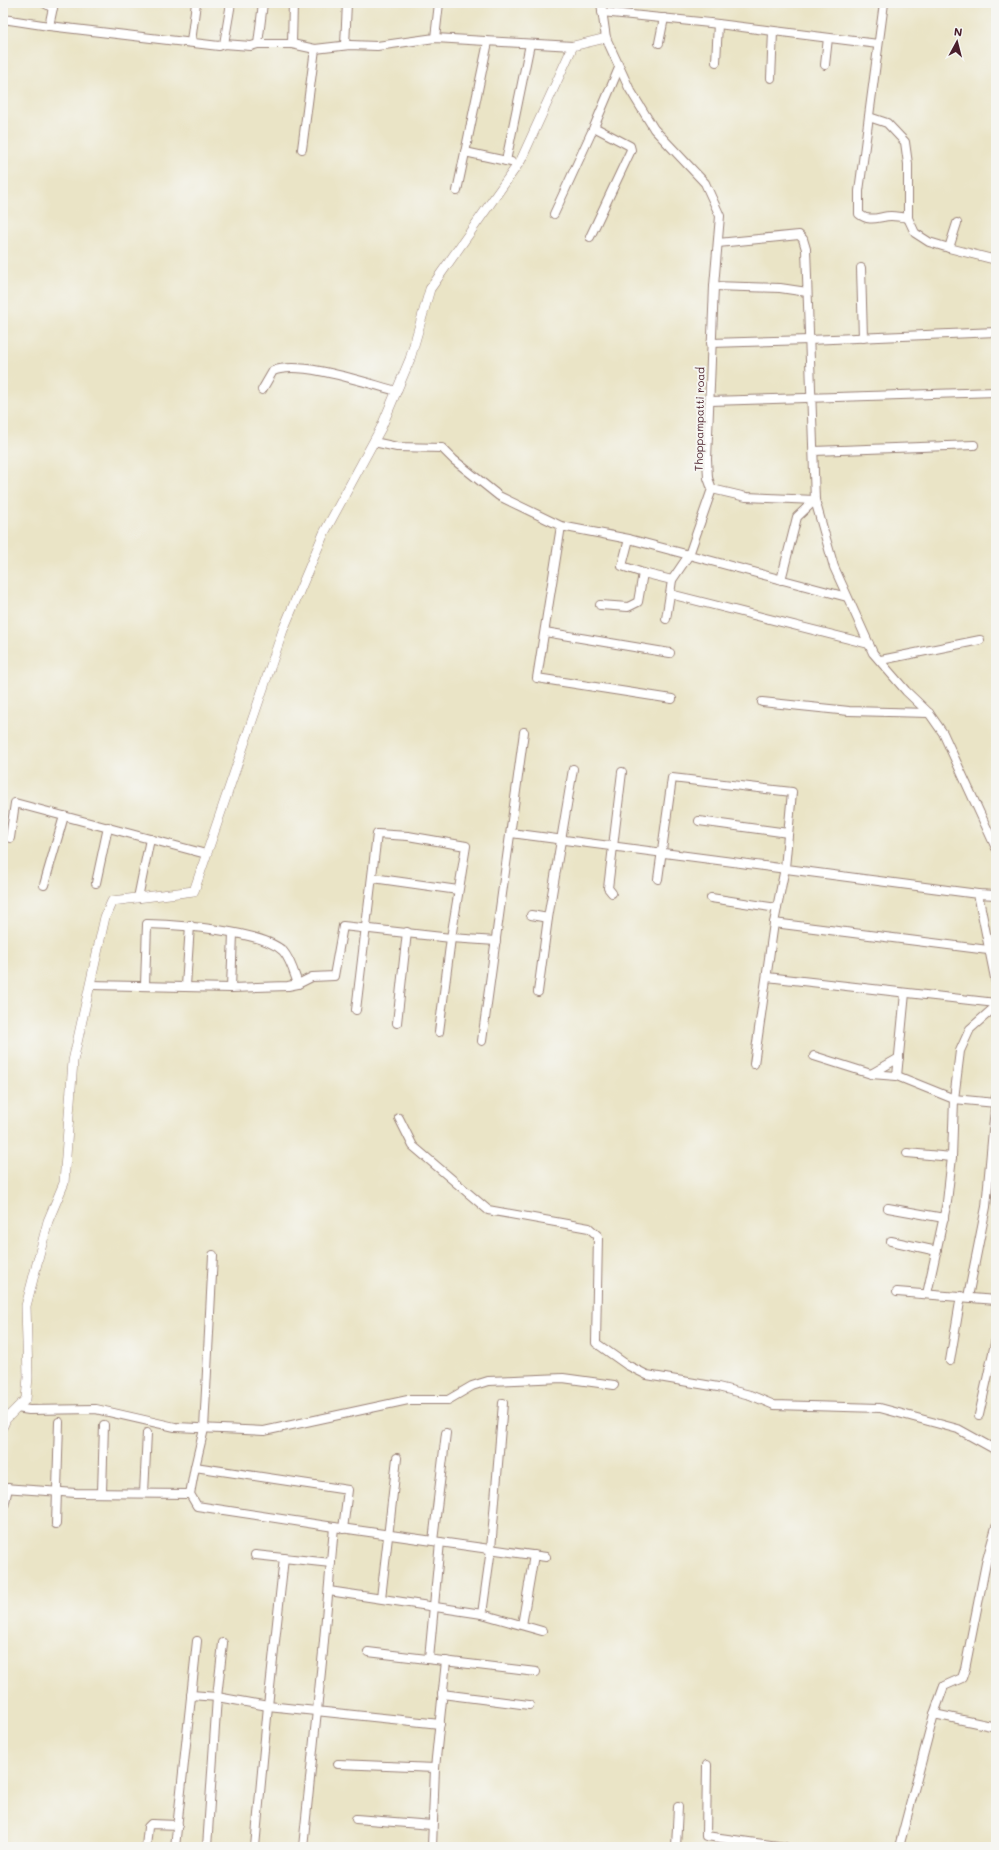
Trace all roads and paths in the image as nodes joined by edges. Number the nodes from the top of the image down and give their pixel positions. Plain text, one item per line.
1 (44, 3) edge
2 (196, 3) edge
3 (231, 3) edge
4 (263, 3) edge
5 (293, 3) edge
6 (347, 3) edge
7 (439, 3) edge
8 (601, 3) edge
9 (884, 3) edge
10 (53, 5) edge
11 (602, 12) junction
12 (664, 18) junction
13 (3, 19) edge
14 (718, 24) junction
15 (49, 26) junction
16 (773, 32) junction
17 (435, 38) junction
18 (606, 38) junction
19 (828, 38) junction
20 (191, 42) junction
21 (488, 42) junction
22 (224, 44) junction
23 (258, 44) junction
24 (292, 44) junction
25 (530, 44) junction
26 (659, 44) dead end
27 (878, 44) junction
28 (344, 46) junction
29 (574, 46) junction
30 (315, 49) junction
31 (716, 62) dead end
32 (825, 65) dead end
33 (619, 68) junction
34 (771, 78) dead end
35 (869, 117) junction
36 (594, 127) junction
37 (302, 149) dead end
38 (465, 152) junction
39 (506, 161) junction
40 (518, 164) junction
41 (457, 191) dead end
42 (554, 214) dead end
43 (908, 218) junction
44 (957, 223) dead end
45 (590, 236) dead end
46 (718, 243) junction
47 (949, 248) junction
48 (996, 260) edge
49 (861, 268) dead end
50 (714, 286) junction
51 (807, 292) junction
52 (996, 332) edge
53 (863, 338) junction
54 (809, 340) junction
55 (711, 343) junction
56 (262, 390) dead end
57 (397, 391) junction
58 (996, 392) edge
59 (812, 397) junction
60 (710, 401) junction
61 (374, 442) junction
62 (974, 445) dead end
63 (814, 451) junction
64 (712, 489) junction
65 (815, 500) junction
66 (561, 526) junction
67 (629, 539) junction
68 (689, 555) junction
69 (643, 573) junction
70 (672, 580) junction
71 (781, 580) junction
72 (670, 594) junction
73 (847, 597) junction
74 (600, 605) dead end
75 (666, 619) dead end
76 (545, 632) junction
77 (980, 640) dead end
78 (869, 644) junction
79 (670, 653) dead end
80 (881, 660) junction
81 (672, 699) dead end
82 (762, 702) dead end
83 (929, 713) junction
84 (524, 732) dead end
85 (573, 769) dead end
86 (622, 772) dead end
87 (64, 816) junction
88 (699, 822) dead end
89 (108, 827) junction
90 (512, 833) junction
91 (788, 833) junction
92 (10, 838) dead end
93 (150, 839) junction
94 (561, 840) junction
95 (613, 847) junction
96 (996, 848) edge
97 (662, 852) junction
98 (206, 854) junction
99 (785, 868) junction
100 (373, 878) junction
101 (658, 879) dead end
102 (96, 883) dead end
103 (44, 885) dead end
104 (458, 890) junction
105 (612, 893) dead end
106 (978, 894) junction
107 (996, 895) edge
108 (138, 898) junction
109 (711, 898) dead end
110 (777, 908) junction
111 (530, 916) dead end
112 (548, 918) junction
113 (774, 923) junction
114 (190, 925) junction
115 (367, 928) junction
116 (407, 932) junction
117 (233, 933) junction
118 (451, 938) junction
119 (496, 941) junction
120 (993, 951) edge
121 (767, 977) junction
122 (996, 983) edge
123 (298, 984) junction
124 (91, 985) junction
125 (145, 985) junction
126 (186, 986) junction
127 (231, 988) junction
128 (538, 992) dead end
129 (905, 993) junction
130 (996, 1005) edge
131 (356, 1010) dead end
132 (397, 1023) dead end
133 (439, 1032) dead end
134 (482, 1041) dead end
135 (814, 1056) dead end
136 (899, 1058) junction
137 (754, 1064) dead end
138 (871, 1074) junction
139 (897, 1076) junction
140 (954, 1099) junction
141 (996, 1101) edge
142 (399, 1118) dead end
143 (907, 1152) dead end
144 (952, 1157) junction
145 (888, 1208) dead end
146 (944, 1218) junction
147 (891, 1241) dead end
148 (937, 1251) junction
149 (213, 1255) dead end
150 (897, 1292) dead end
151 (927, 1294) junction
152 (964, 1296) junction
153 (996, 1300) edge
154 (996, 1339) edge
155 (950, 1361) dead end
156 (614, 1385) dead end
157 (503, 1403) dead end
158 (17, 1408) junction
159 (979, 1415) dead end
160 (59, 1422) dead end
161 (104, 1425) dead end
162 (3, 1426) edge
163 (204, 1429) junction
164 (446, 1432) dead end
165 (147, 1433) dead end
166 (996, 1450) edge
167 (397, 1458) dead end
168 (195, 1467) junction
169 (6, 1488) edge
170 (57, 1491) junction
171 (102, 1492) junction
172 (144, 1493) junction
173 (190, 1494) junction
174 (3, 1511) edge
175 (56, 1524) dead end
176 (334, 1527) junction
177 (996, 1527) edge
178 (343, 1529) junction
179 (388, 1535) junction
180 (436, 1542) junction
181 (491, 1549) junction
182 (255, 1555) dead end
183 (534, 1555) junction
184 (546, 1557) dead end
185 (284, 1558) junction
186 (331, 1563) junction
187 (328, 1591) junction
188 (381, 1598) junction
189 (434, 1606) junction
190 (482, 1614) junction
191 (522, 1625) junction
192 (542, 1631) dead end
193 (197, 1641) dead end
194 (223, 1643) dead end
195 (368, 1652) dead end
196 (429, 1659) junction
197 (446, 1661) junction
198 (536, 1672) dead end
199 (442, 1694) junction
200 (191, 1695) junction
201 (217, 1697) junction
202 (530, 1705) dead end
203 (268, 1706) junction
204 (317, 1712) junction
205 (934, 1714) junction
206 (440, 1724) junction
207 (996, 1727) edge
208 (338, 1764) dead end
209 (707, 1765) dead end
210 (434, 1768) junction
211 (678, 1807) dead end
212 (356, 1819) dead end
213 (178, 1825) junction
214 (432, 1825) junction
215 (146, 1847) edge
216 (175, 1847) edge
217 (207, 1847) edge
218 (255, 1847) edge
219 (303, 1847) edge
220 (432, 1847) edge
221 (676, 1847) edge
222 (785, 1847) edge
223 (899, 1847) edge

1 - 10 street
2 - 20 street
3 - 22 street
4 - 23 street
5 - 24 street
6 - 28 street
7 - 17 street
8 - 11 street, Thoppampatti road
9 - 27 street
10 - 15 street
11 - 12 street
11 - 18 street, Thoppampatti road
12 - 14 street
12 - 26 street
13 - 15 street
14 - 16 street
14 - 31 street
15 - 20 street
16 - 19 street
16 - 34 street
17 - 21 street
17 - 28 street
18 - 29 street
18 - 33 street, Thoppampatti road
19 - 27 street
19 - 32 street
20 - 22 street
21 - 25 street
21 - 38 street
22 - 23 street
23 - 24 street
24 - 30 street
25 - 29 street
25 - 39 street
27 - 35 street
28 - 30 street
29 - 40 street
30 - 37 street
33 - 36 street
33 - 46 street, Thoppampatti road
35 - 43 street
35 - 43 street
36 - 42 street
36 - 45 street
38 - 39 street
38 - 41 street
39 - 40 street
40 - 57 street
43 - 47 street
44 - 47 street
46 - 50 street, Thoppampatti road
46 - 51 street
47 - 48 street
49 - 53 street
50 - 51 street
50 - 55 street, Thoppampatti road
51 - 54 street
52 - 53 street
53 - 54 street
54 - 55 street
54 - 59 street
55 - 60 street, Thoppampatti road
56 - 57 street
57 - 61 street
58 - 59 street
59 - 60 street
59 - 63 street
60 - 64 street, Thoppampatti road
61 - 66 street
61 - 98 street
62 - 63 street
63 - 65 street
64 - 65 street
64 - 68 street
65 - 71 street
65 - 73 street
66 - 67 street
66 - 76 street
67 - 68 street
67 - 69 street
68 - 70 street
68 - 71 street
69 - 70 street
69 - 74 street
70 - 72 street
71 - 73 street
72 - 75 street
72 - 78 street
73 - 78 street
76 - 79 street
76 - 81 street
77 - 80 street
78 - 80 street
80 - 83 street
82 - 83 street
83 - 96 street
84 - 90 street
85 - 94 street
86 - 95 street
87 - 89 street
87 - 92 street
87 - 103 street
88 - 91 street
89 - 93 street
89 - 102 street
90 - 94 street
90 - 119 street
91 - 97 street
91 - 99 street
93 - 98 street
93 - 108 street
94 - 95 street
94 - 112 street
95 - 97 street
95 - 105 street
97 - 99 street
97 - 101 street
98 - 108 street
99 - 106 street
99 - 110 street
100 - 104 street
100 - 104 street
100 - 115 street
104 - 118 street
106 - 107 street
106 - 120 street
108 - 124 street
109 - 110 street
110 - 113 street
111 - 112 street
112 - 128 street
113 - 120 street
113 - 121 street
114 - 117 street
114 - 125 street
114 - 126 street
115 - 116 street
115 - 123 street
115 - 131 street
116 - 118 street
116 - 132 street
117 - 123 street
117 - 127 street
118 - 119 street
118 - 133 street
119 - 134 street
120 - 122 street
121 - 129 street
121 - 137 street
123 - 127 street
124 - 125 street
124 - 158 street
125 - 126 street
126 - 127 street
129 - 130 street
129 - 136 street
130 - 140 street
135 - 138 street
136 - 138 street
136 - 139 street
138 - 139 street
139 - 140 street
140 - 141 street
140 - 144 street
141 - 152 street
142 - 166 street
143 - 144 street
144 - 146 street
145 - 146 street
146 - 148 street
147 - 148 street
148 - 151 street
149 - 163 street
150 - 151 street
151 - 152 street
152 - 153 street
152 - 155 street
154 - 159 street
156 - 163 street
157 - 181 street
158 - 162 street
158 - 163 street
160 - 170 street
161 - 171 street
163 - 168 street
164 - 180 street
165 - 172 street
167 - 179 street
168 - 173 street
168 - 178 street
169 - 170 street
169 - 174 street
170 - 171 street
170 - 175 street
171 - 172 street
172 - 173 street
173 - 176 street
176 - 178 street
176 - 186 street
177 - 205 street
178 - 179 street
179 - 180 street
179 - 188 street
180 - 181 street
180 - 189 street
181 - 183 street
181 - 190 street
182 - 185 street
183 - 184 street
183 - 191 street
185 - 186 street
185 - 203 street
186 - 187 street
187 - 188 street
187 - 204 street
188 - 189 street
189 - 190 street
189 - 196 street
190 - 191 street
191 - 192 street
193 - 200 street
194 - 201 street
195 - 196 street
196 - 197 street
197 - 198 street
197 - 199 street
199 - 202 street
199 - 206 street
200 - 201 street
200 - 213 street
201 - 203 street
201 - 217 street
203 - 204 street
203 - 218 street
204 - 206 street
204 - 219 street
205 - 207 street
205 - 223 street
206 - 210 street
208 - 210 street
209 - 222 street
210 - 214 street
211 - 221 street
212 - 214 street
213 - 215 street
213 - 216 street
214 - 220 street

